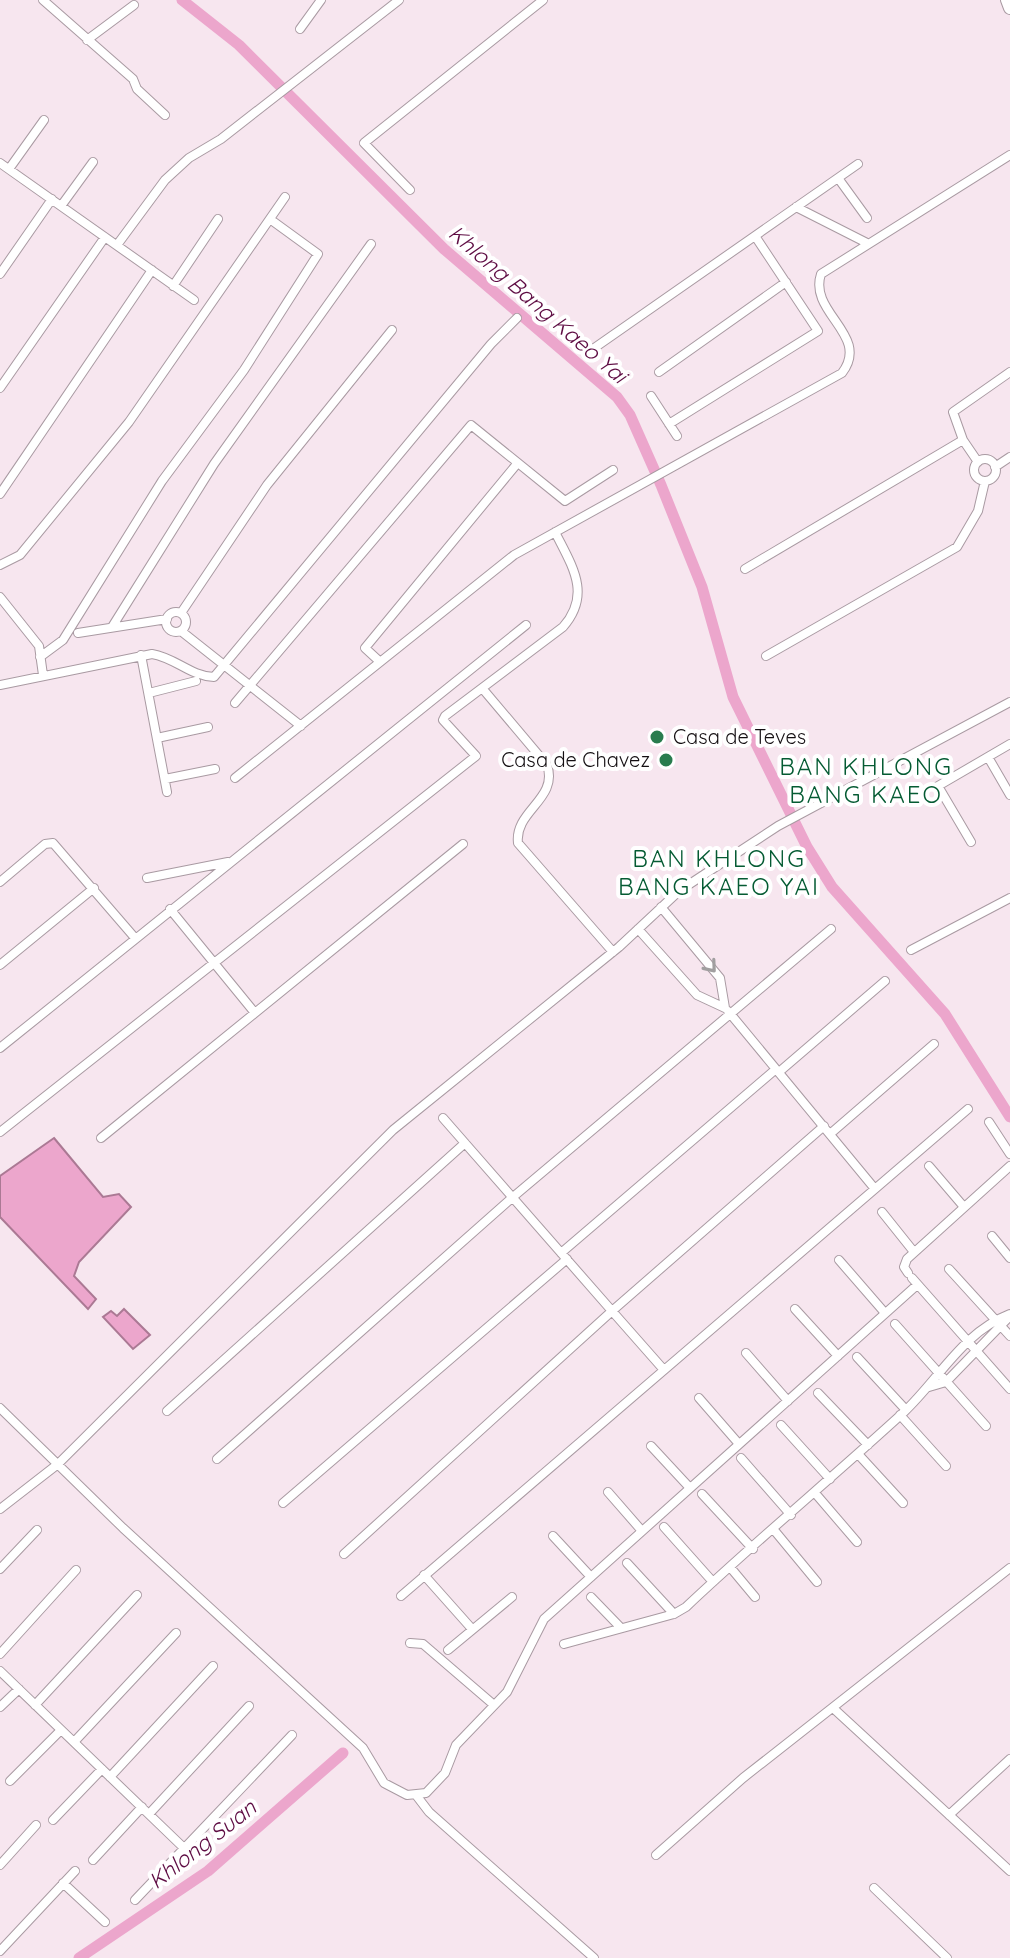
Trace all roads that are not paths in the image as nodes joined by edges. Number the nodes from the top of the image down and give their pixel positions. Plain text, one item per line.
1 (43, 0) edge
2 (321, 0) edge
3 (399, 0) edge
4 (543, 0) edge
5 (1007, 0) edge
6 (134, 5) dead end
7 (1010, 8) edge
8 (300, 29) dead end
9 (87, 40) junction
10 (165, 115) dead end
11 (44, 120) dead end
12 (1010, 155) edge
13 (93, 162) dead end
14 (0, 163) edge
15 (858, 164) dead end
16 (9, 169) junction
17 (838, 178) junction
18 (410, 190) dead end
19 (285, 197) dead end
20 (52, 199) junction
21 (61, 206) junction
22 (796, 207) junction
23 (867, 218) dead end
24 (218, 219) dead end
25 (274, 222) dead end
26 (755, 236) junction
27 (105, 237) junction
28 (867, 243) junction
29 (371, 244) dead end
30 (117, 245) junction
31 (152, 270) junction
32 (0, 274) edge
33 (786, 282) junction
34 (173, 286) junction
35 (194, 300) dead end
36 (517, 318) dead end
37 (392, 330) dead end
38 (590, 351) dead end
39 (659, 372) dead end
40 (1010, 372) edge
41 (0, 388) edge
42 (651, 396) dead end
43 (669, 424) junction
44 (677, 436) dead end
45 (963, 440) junction
46 (1010, 457) edge
47 (978, 462) junction
48 (516, 465) junction
49 (995, 467) junction
50 (613, 470) dead end
51 (985, 481) junction
52 (0, 494) edge
53 (555, 532) junction
54 (0, 565) edge
55 (745, 569) dead end
56 (0, 597) edge
57 (181, 613) junction
58 (167, 619) junction
59 (526, 625) dead end
60 (112, 627) junction
61 (181, 631) junction
62 (78, 633) dead end
63 (141, 655) junction
64 (766, 656) dead end
65 (40, 657) junction
66 (378, 660) junction
67 (225, 665) junction
68 (43, 675) junction
69 (196, 681) dead end
70 (0, 685) edge
71 (248, 687) junction
72 (482, 688) junction
73 (149, 693) junction
74 (1010, 702) edge
75 (235, 703) dead end
76 (301, 726) junction
77 (208, 727) dead end
78 (157, 738) junction
79 (1010, 744) edge
80 (988, 757) junction
81 (215, 769) dead end
82 (235, 778) dead end
83 (165, 779) junction
84 (167, 792) dead end
85 (1010, 795) edge
86 (971, 842) dead end
87 (463, 844) dead end
88 (228, 862) junction
89 (147, 878) dead end
90 (0, 882) edge
91 (94, 888) junction
92 (1010, 898) edge
93 (661, 907) junction
94 (170, 909) junction
95 (638, 929) junction
96 (831, 929) dead end
97 (135, 938) junction
98 (911, 950) dead end
99 (613, 952) junction
100 (213, 961) junction
101 (0, 965) edge
102 (885, 981) dead end
103 (728, 1011) junction
104 (255, 1013) junction
105 (934, 1044) dead end
106 (0, 1048) edge
107 (777, 1070) junction
108 (968, 1109) dead end
109 (443, 1118) dead end
110 (989, 1122) dead end
111 (827, 1130) junction
112 (0, 1132) edge
113 (101, 1138) dead end
114 (465, 1143) junction
115 (1010, 1154) edge
116 (929, 1166) dead end
117 (1010, 1166) edge
118 (875, 1189) junction
119 (513, 1197) junction
120 (964, 1207) junction
121 (882, 1212) dead end
122 (992, 1236) dead end
123 (914, 1252) junction
124 (564, 1256) junction
125 (1010, 1258) edge
126 (839, 1260) dead end
127 (949, 1269) dead end
128 (912, 1278) junction
129 (795, 1309) dead end
130 (612, 1311) junction
131 (885, 1313) junction
132 (1010, 1315) edge
133 (995, 1320) junction
134 (895, 1324) dead end
135 (1002, 1327) junction
136 (1010, 1336) edge
137 (968, 1342) junction
138 (978, 1352) junction
139 (746, 1353) dead end
140 (838, 1356) junction
141 (857, 1357) dead end
142 (664, 1370) junction
143 (938, 1372) junction
144 (946, 1382) junction
145 (1008, 1386) edge
146 (928, 1387) junction
147 (818, 1393) dead end
148 (699, 1398) dead end
149 (788, 1401) junction
150 (0, 1408) edge
151 (167, 1411) dead end
152 (903, 1412) junction
153 (781, 1425) dead end
154 (986, 1426) dead end
155 (739, 1444) junction
156 (868, 1445) junction
157 (651, 1446) dead end
158 (858, 1454) junction
159 (741, 1458) dead end
160 (217, 1459) dead end
161 (58, 1464) junction
162 (946, 1466) dead end
163 (830, 1479) junction
164 (690, 1488) junction
165 (608, 1492) dead end
166 (815, 1493) junction
167 (702, 1494) dead end
168 (283, 1503) dead end
169 (903, 1503) dead end
170 (0, 1509) edge
171 (791, 1515) junction
172 (664, 1527) dead end
173 (37, 1530) dead end
174 (774, 1530) junction
175 (642, 1531) junction
176 (553, 1536) dead end
177 (857, 1542) dead end
178 (753, 1549) junction
179 (344, 1554) dead end
180 (627, 1563) dead end
181 (730, 1567) junction
182 (1010, 1568) edge
183 (0, 1569) edge
184 (76, 1570) dead end
185 (424, 1575) junction
186 (591, 1577) junction
187 (713, 1582) junction
188 (817, 1582) dead end
189 (137, 1595) dead end
190 (401, 1596) dead end
191 (512, 1597) dead end
192 (591, 1597) dead end
193 (755, 1597) dead end
194 (674, 1614) junction
195 (621, 1628) junction
196 (472, 1629) junction
197 (176, 1633) dead end
198 (410, 1643) dead end
199 (564, 1644) dead end
200 (448, 1650) dead end
201 (0, 1654) edge
202 (213, 1666) dead end
203 (0, 1671) edge
204 (19, 1689) junction
205 (35, 1705) junction
206 (494, 1705) junction
207 (249, 1706) dead end
208 (0, 1707) edge
209 (833, 1708) junction
210 (61, 1730) junction
211 (292, 1735) dead end
212 (74, 1742) junction
213 (1010, 1759) edge
214 (102, 1769) junction
215 (110, 1777) junction
216 (10, 1781) dead end
217 (416, 1795) junction
218 (146, 1811) junction
219 (949, 1815) junction
220 (53, 1820) dead end
221 (36, 1825) dead end
222 (185, 1849) junction
223 (656, 1855) dead end
224 (93, 1860) dead end
225 (0, 1865) edge
226 (75, 1871) dead end
227 (1010, 1871) edge
228 (63, 1883) junction
229 (874, 1888) dead end
230 (135, 1900) dead end
231 (105, 1922) dead end
232 (0, 1951) edge
233 (594, 1958) edge
234 (947, 1958) edge

1 - 9 street
2 - 8 street
3 - 30 street
4 - 18 street
5 - 7 main road
6 - 9 street
9 - 10 street
11 - 16 street
12 - 28 street
13 - 21 street
14 - 16 street
15 - 17 street
16 - 20 street
17 - 22 street
17 - 23 street
19 - 54 street
20 - 21 street
20 - 32 street
21 - 27 street
22 - 26 street
22 - 28 street
24 - 34 street
25 - 65 street
26 - 33 street
26 - 38 street
27 - 30 street
27 - 41 street
28 - 53 street
29 - 60 street
30 - 31 street
31 - 34 street
31 - 52 street
33 - 39 street
33 - 43 street
34 - 35 street
36 - 67 street
37 - 57 street
40 - 45 street
42 - 43 street
43 - 44 street
45 - 47 street
45 - 55 street
46 - 49 street
47 - 49 street
47 - 51 street
48 - 50 street
48 - 66 street
48 - 71 street
49 - 51 street
51 - 64 street
53 - 66 street
53 - 72 street
56 - 65 street
57 - 58 street
57 - 61 street
58 - 60 street
58 - 61 street
59 - 88 street
60 - 62 street
61 - 67 street
63 - 67 street
63 - 68 street
63 - 73 street
65 - 68 street
66 - 76 street
67 - 71 street
68 - 70 street
69 - 73 street
71 - 75 street
71 - 76 street
72 - 99 street
72 - 100 street
73 - 78 street
74 - 93 street
76 - 82 street
77 - 78 street
78 - 83 street
79 - 80 street
80 - 85 street
80 - 86 street
81 - 83 street
83 - 84 street
87 - 104 street
88 - 89 street
88 - 94 street
90 - 91 street
91 - 97 street
91 - 101 street
92 - 98 street
93 - 95 street
93 -> 103 street
94 - 97 street
94 - 100 street
95 - 99 street
95 - 103 street
96 - 103 street
97 - 106 street
99 - 161 street
100 - 104 street
100 - 112 street
102 - 107 street
103 - 107 street
103 - 119 street
104 - 113 street
105 - 111 street
107 - 111 street
107 - 124 street
108 - 118 street
109 - 114 street
110 - 115 street
111 - 118 street
111 - 130 street
114 - 119 street
114 - 151 street
116 - 120 street
117 - 120 street
118 - 142 street
119 - 124 street
119 - 160 street
120 - 123 street
121 - 123 street
122 - 125 street
123 - 128 street
124 - 130 street
124 - 168 street
126 - 131 street
127 - 133 street
128 - 131 street
128 - 137 street
129 - 140 street
130 - 142 street
130 - 179 street
131 - 140 street
132 - 133 street
132 - 135 street
133 - 135 street
133 - 137 street
134 - 143 street
135 - 136 street
135 - 138 street
137 - 138 street
137 - 143 street
138 - 144 street
138 - 145 street
139 - 149 street
140 - 149 street
141 - 152 street
142 - 185 street
143 - 144 street
143 - 146 street
144 - 146 street
144 - 154 street
146 - 152 street
147 - 156 street
148 - 155 street
149 - 155 street
150 - 161 street
152 - 156 street
152 - 162 street
153 - 163 street
155 - 164 street
156 - 158 street
157 - 164 street
158 - 163 street
158 - 169 street
159 - 171 street
161 - 170 street
161 - 217 street
163 - 166 street
164 - 175 street
165 - 175 street
166 - 171 street
166 - 177 street
167 - 178 street
171 - 174 street
172 - 187 street
173 - 183 street
174 - 178 street
174 - 188 street
175 - 186 street
176 - 186 street
178 - 181 street
180 - 194 street
181 - 187 street
181 - 193 street
182 - 209 street
184 - 201 street
185 - 190 street
185 - 196 street
186 - 206 street
187 - 194 street
189 - 205 street
191 - 196 street
192 - 195 street
194 - 195 street
195 - 199 street
196 - 200 street
197 - 212 street
198 - 206 street
202 - 215 street
203 - 204 street
204 - 205 street
204 - 208 street
205 - 210 street
206 - 217 street
207 - 218 street
209 - 219 street
209 - 223 street
210 - 212 street
210 - 216 street
211 - 222 street
212 - 214 street
213 - 219 street
214 - 215 street
214 - 220 street
215 - 218 street
217 - 233 street
218 - 222 street
218 - 224 street
219 - 227 street
221 - 225 street
222 - 230 street
226 - 228 street
228 - 231 street
228 - 232 street
229 - 234 street

